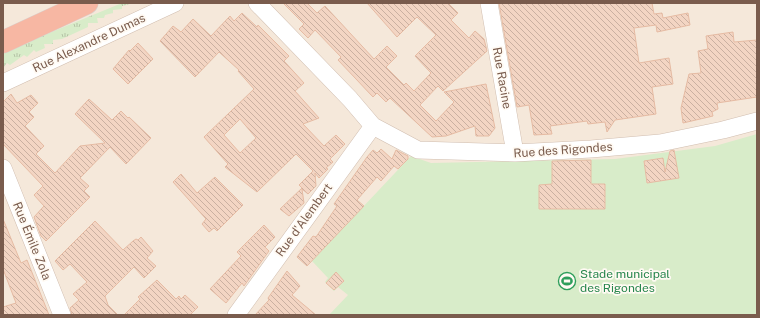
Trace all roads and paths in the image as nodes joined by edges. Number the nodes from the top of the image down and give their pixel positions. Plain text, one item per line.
1 (87, 3) edge
2 (175, 3) edge
3 (257, 3) edge
4 (489, 3) edge
5 (3, 42) edge
6 (3, 83) edge
7 (757, 121) edge
8 (373, 126) junction
9 (515, 153) junction
10 (3, 168) edge
11 (62, 315) edge
12 (236, 315) edge

1 - 5 highway
2 - 6 street, Rue Alexandre Dumas
3 - 8 street
4 - 9 street, Rue Racine
7 - 9 street, Rue des Rigondes
8 - 9 street, Rue des Rigondes
8 - 12 street, Rue d'Alembert
10 - 11 street, Rue Émile Zola

